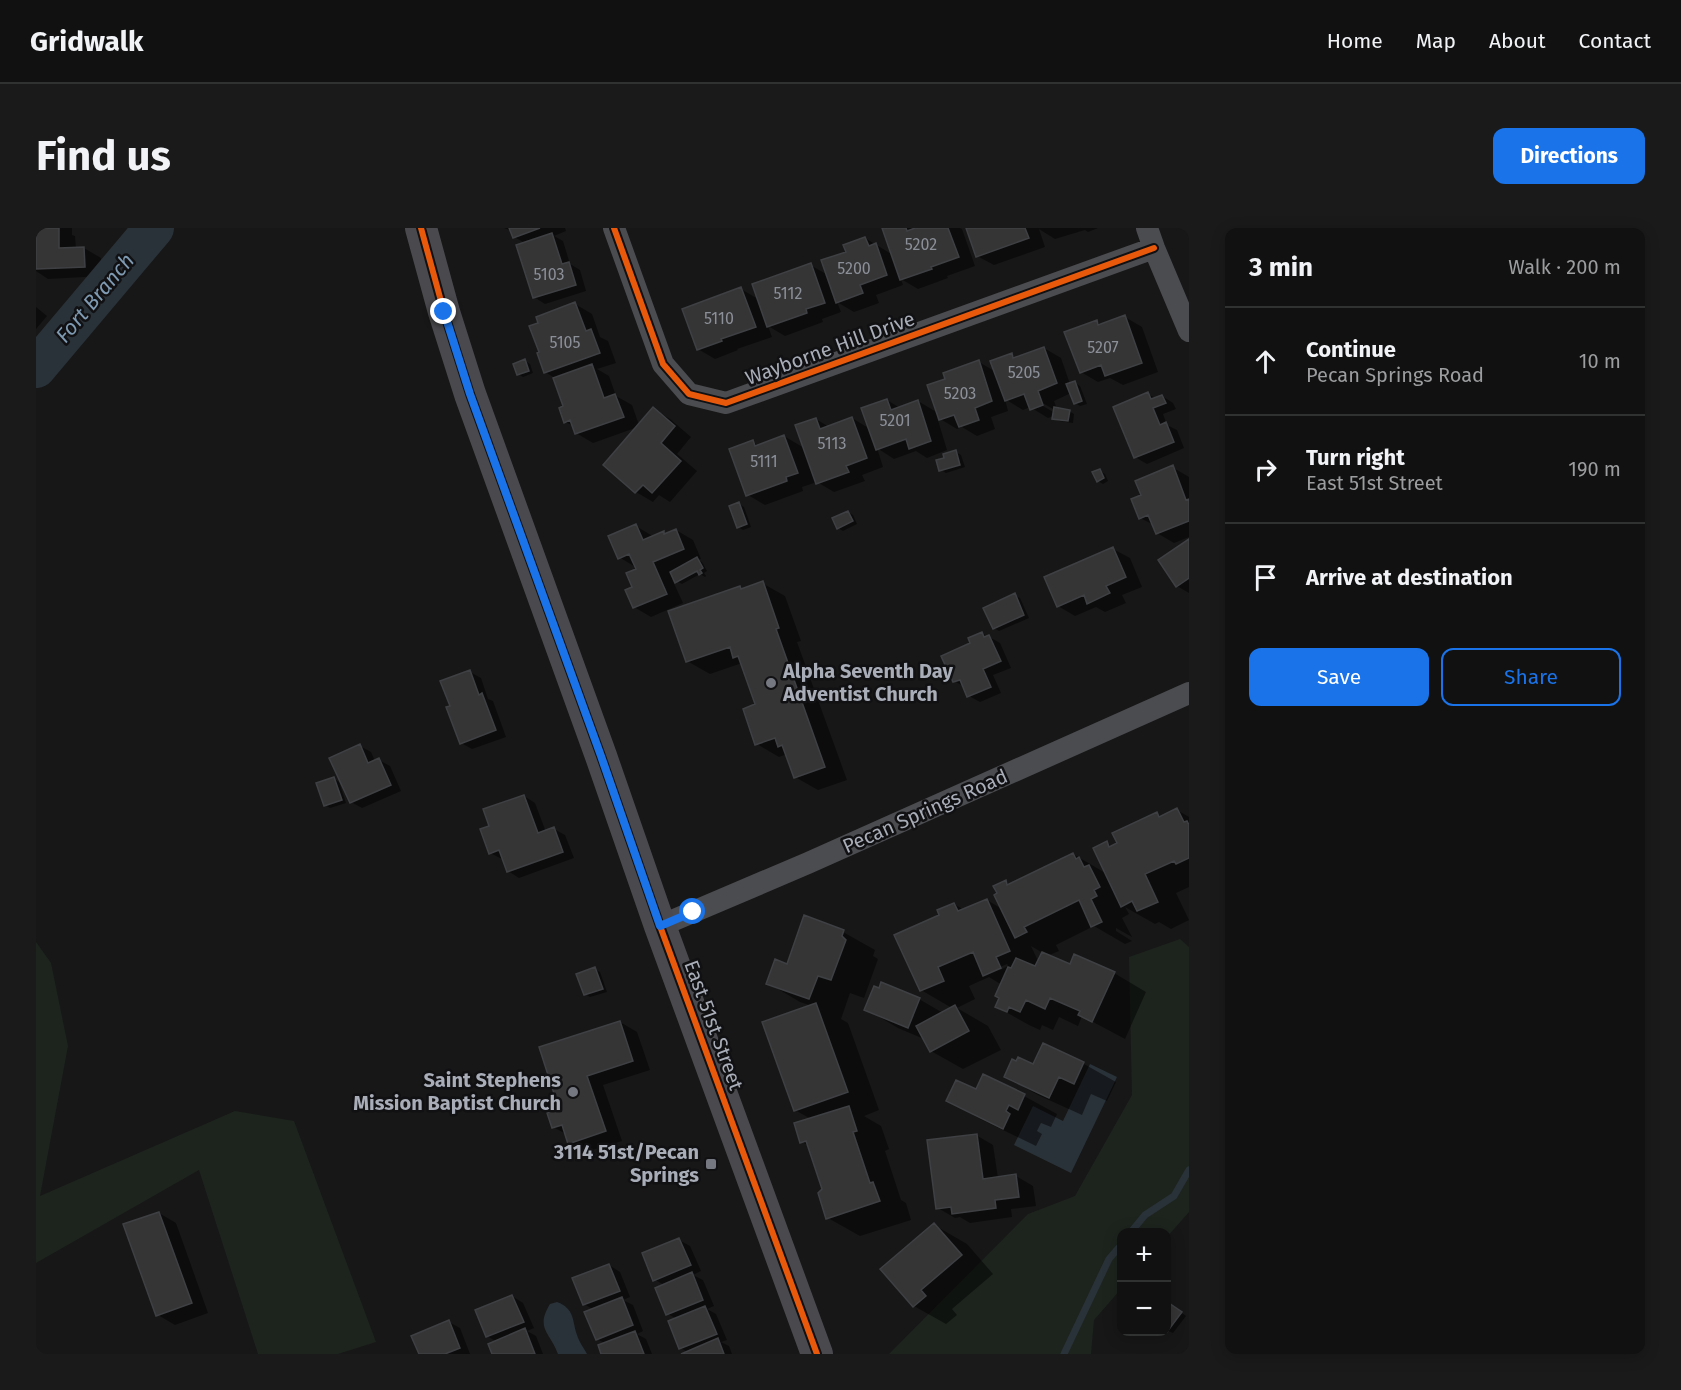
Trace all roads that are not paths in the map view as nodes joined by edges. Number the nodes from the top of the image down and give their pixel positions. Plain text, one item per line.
1 (421, 228) edge
2 (614, 228) edge
3 (1150, 238) edge
4 (1189, 331) edge
5 (1189, 693) edge
6 (660, 926) junction
7 (817, 1354) edge

1 - 6 main road, East 51st Street
2 - 3 street, Wayborne Hill Drive
3 - 4 street
5 - 6 street, Pecan Springs Road
6 - 7 main road, East 51st Street

